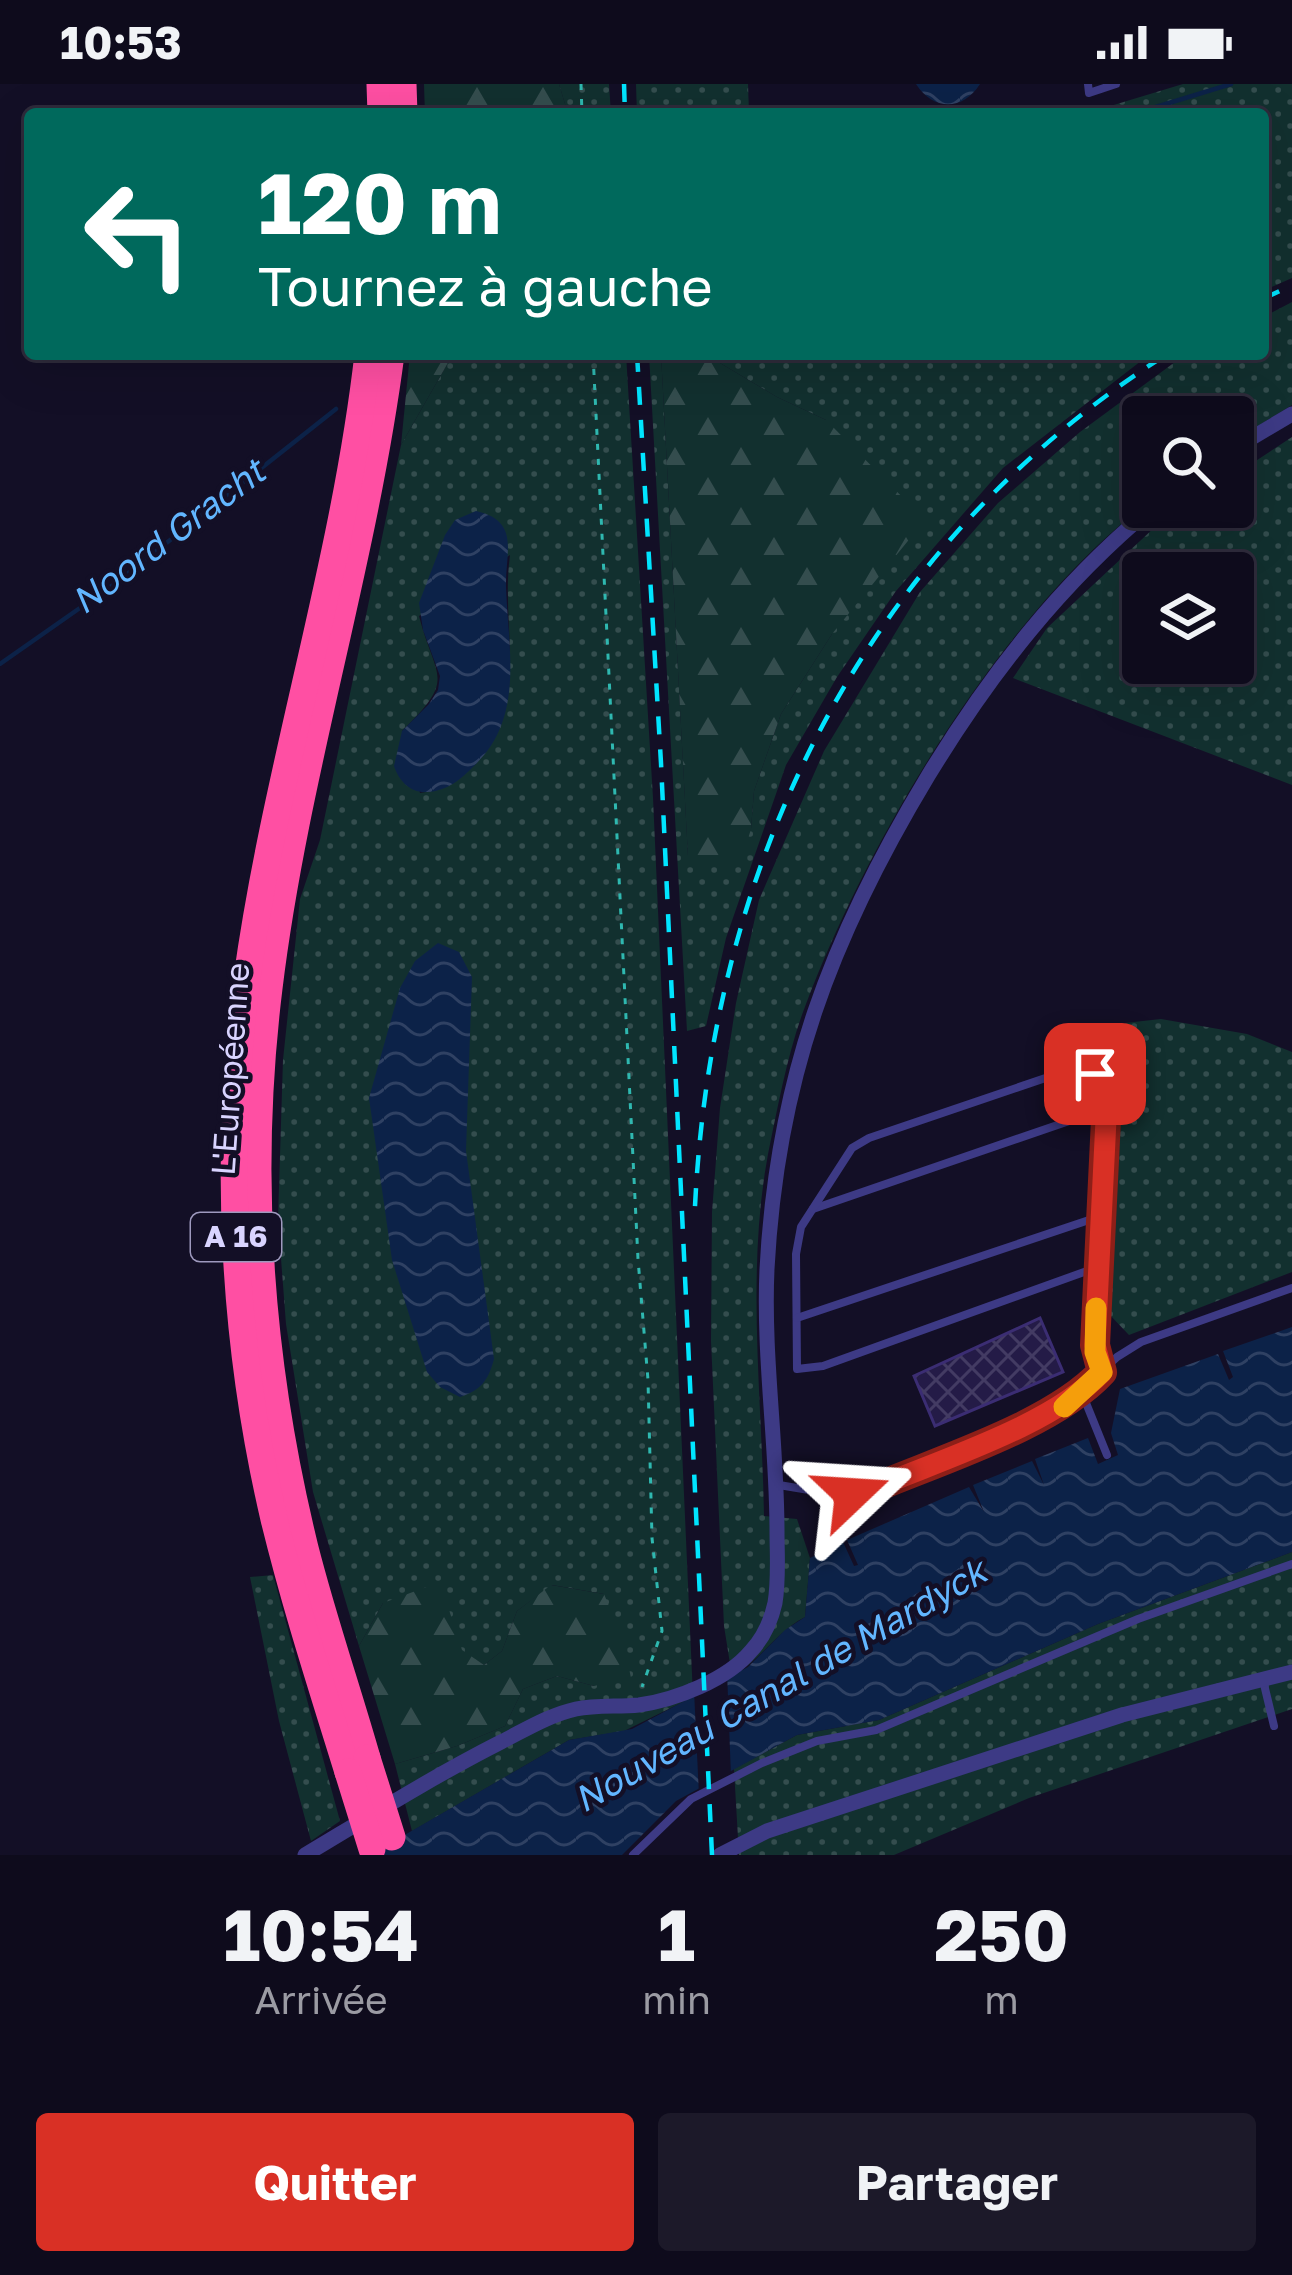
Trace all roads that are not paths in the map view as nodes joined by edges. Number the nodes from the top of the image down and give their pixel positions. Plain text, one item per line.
1 (1088, 84) edge
2 (1116, 84) edge
3 (367, 360) edge
4 (391, 360) edge
5 (1292, 414) edge
6 (1254, 437) edge
7 (1130, 528) edge
8 (1107, 1108) junction
9 (810, 1210) junction
10 (1101, 1216) junction
11 (1098, 1267) junction
12 (1292, 1288) edge
13 (797, 1318) junction
14 (1102, 1372) junction
15 (1082, 1393) junction
16 (1106, 1455) dead end
17 (777, 1485) junction
18 (1292, 1564) edge
19 (1292, 1672) edge
20 (1263, 1678) junction
21 (1274, 1726) dead end
22 (357, 1765) junction
23 (305, 1855) edge
24 (374, 1855) edge
25 (397, 1855) edge
26 (633, 1855) edge
27 (720, 1855) edge

1 - 2 lane
3 - 22 highway, L'Européenne / A 16
4 - 22 highway, L'Européenne / A 16
5 - 6 street
7 - 17 street
8 - 9 lane
8 - 9 lane
8 - 10 lane
9 - 13 lane
10 - 11 lane
10 - 13 lane
11 - 13 lane
11 - 14 lane
12 - 14 lane
14 - 15 lane
15 - 16 lane
15 - 17 lane
17 - 23 street
18 - 26 lane
19 - 20 street
20 - 21 lane
20 - 27 street
22 - 24 highway, L'Européenne / A 16, bridge
22 - 25 highway, L'Européenne / A 16, bridge

